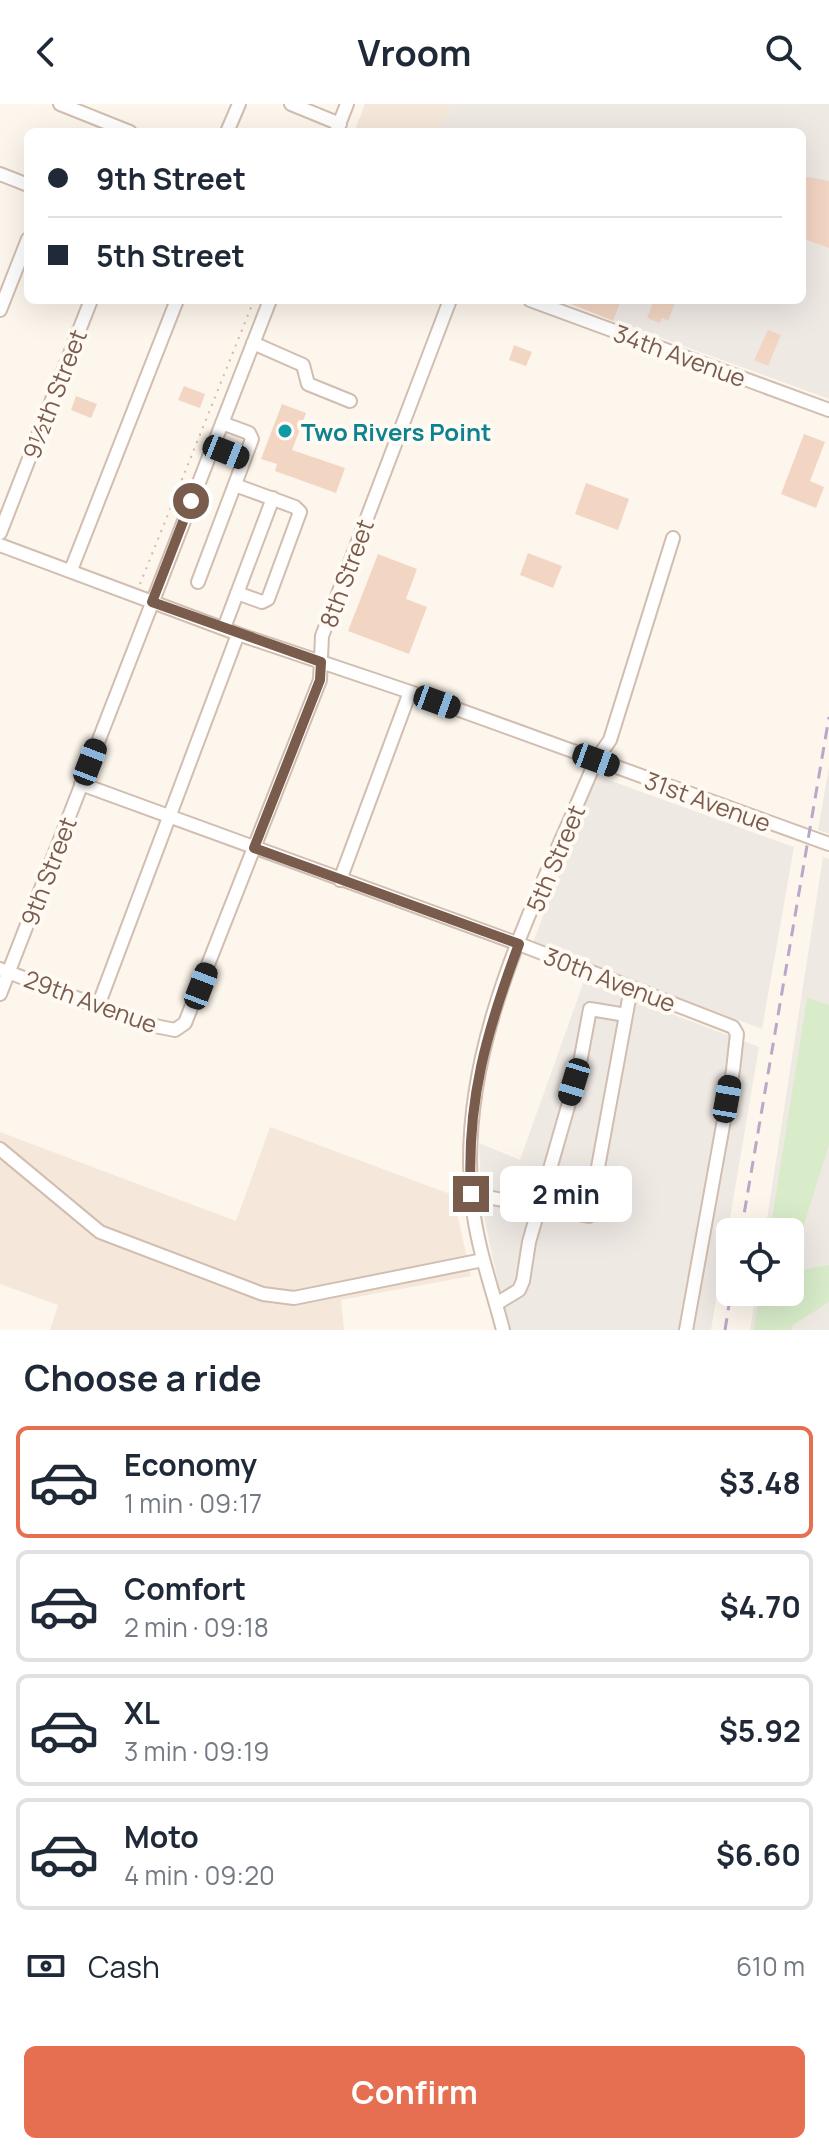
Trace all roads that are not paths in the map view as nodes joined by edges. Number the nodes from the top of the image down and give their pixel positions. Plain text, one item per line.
1 (60, 104) edge
2 (239, 104) edge
3 (291, 104) edge
4 (347, 104) edge
5 (120, 128) edge
6 (229, 128) edge
7 (338, 128) edge
8 (0, 174) edge
9 (24, 183) edge
10 (24, 249) edge
11 (89, 304) edge
12 (175, 304) edge
13 (268, 304) edge
14 (448, 304) edge
15 (541, 304) edge
16 (0, 310) edge
17 (253, 343) junction
18 (350, 401) dead end
19 (829, 410) edge
20 (222, 423) junction
21 (213, 447) junction
22 (244, 459) junction
23 (235, 485) junction
24 (273, 498) junction
25 (0, 533) edge
26 (673, 538) dead end
27 (0, 545) edge
28 (71, 570) junction
29 (198, 582) dead end
30 (237, 593) junction
31 (152, 602) junction
32 (224, 628) junction
33 (238, 634) junction
34 (321, 662) junction
35 (410, 692) junction
36 (596, 760) junction
37 (81, 784) junction
38 (168, 816) junction
39 (829, 844) edge
40 (254, 848) junction
41 (340, 880) junction
42 (519, 944) junction
43 (4, 970) edge
44 (631, 988) junction
45 (0, 994) edge
46 (98, 1006) junction
47 (626, 1015) junction
48 (182, 1026) joint
49 (0, 1149) edge
50 (471, 1194) junction
51 (542, 1207) junction
52 (483, 1260) junction
53 (496, 1304) junction
54 (503, 1330) edge
55 (686, 1330) edge

1 - 5 street
2 - 6 street
3 - 7 street
4 - 7 street
8 - 9 street
10 - 16 street
11 - 25 street, 9½th Street
12 - 28 street
13 - 17 street, 9th Street
14 - 34 street, 8th Street
15 - 19 street, 34th Avenue
17 - 18 street
17 - 20 street, 9th Street
20 - 21 street, 9th Street
20 - 22 street
21 - 22 street
21 - 31 street, 9th Street
22 - 23 street
23 - 24 street
23 - 29 street
24 - 30 street
24 - 30 street
26 - 36 street, 5th Street
27 - 28 street, 31st Avenue
28 - 31 street, 31st Avenue
30 - 32 street
31 - 32 street, 31st Avenue
31 - 37 street, 9th Street
32 - 33 street, 31st Avenue
33 - 34 street, 31st Avenue
33 - 38 street
34 - 35 street, 31st Avenue
34 - 40 street, 8th Street
35 - 36 street, 31st Avenue
35 - 41 street
36 - 39 street, 31st Avenue
36 - 42 street, 5th Street
37 - 38 street, 30th Avenue
37 - 43 street, 9th Street
38 - 40 street, 30th Avenue
38 - 46 street
40 - 41 street, 30th Avenue
40 - 48 street, 8th Street
41 - 42 street, 30th Avenue
42 - 44 street, 30th Avenue
42 - 50 street, 5th Street
43 - 45 street, 9th Street
43 - 46 street, 29th Avenue
44 - 47 street
44 - 55 street, 30th Avenue
46 - 48 street, 29th Avenue
47 - 51 street
47 - 51 street
49 - 52 street
50 - 51 street
50 - 52 street, 5th Street
51 - 53 street
52 - 53 street, 5th Street
53 - 54 street, 5th Street

